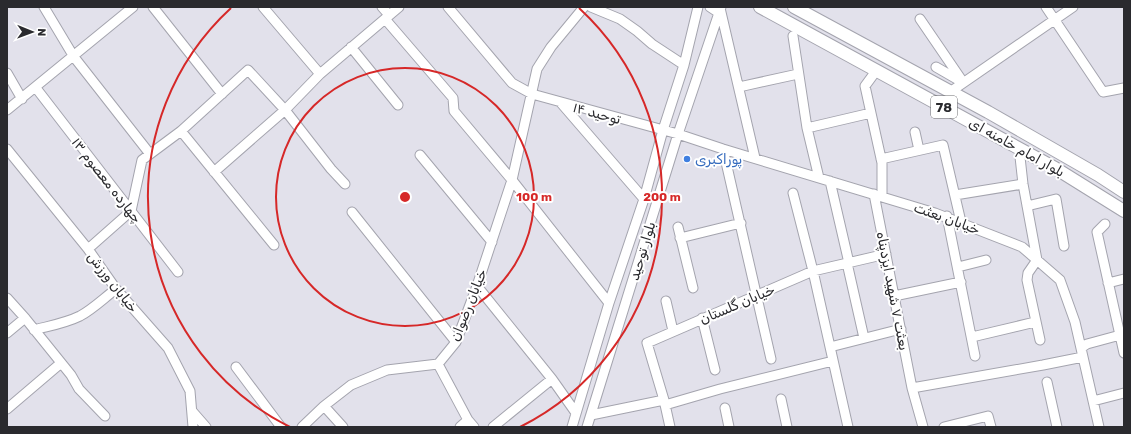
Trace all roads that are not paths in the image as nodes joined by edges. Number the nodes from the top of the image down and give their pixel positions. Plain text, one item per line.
1 (44, 7) edge
2 (153, 7) edge
3 (263, 7) edge
4 (382, 7) edge
5 (399, 7) edge
6 (448, 7) edge
7 (584, 7) edge
8 (591, 7) edge
9 (699, 7) edge
10 (710, 7) edge
11 (760, 7) edge
12 (794, 7) edge
13 (1046, 7) edge
14 (1073, 7) edge
15 (129, 8) edge
16 (720, 9) edge
17 (387, 17) junction
18 (920, 19) dead end
19 (1055, 20) junction
20 (793, 36) dead end
21 (352, 47) junction
22 (74, 57) junction
23 (684, 65) junction
24 (936, 67) dead end
25 (876, 71) junction
26 (7, 73) edge
27 (320, 74) junction
28 (798, 74) junction
29 (963, 82) junction
30 (739, 87) junction
31 (36, 88) junction
32 (1124, 88) edge
33 (950, 92) junction
34 (222, 94) junction
35 (532, 94) junction
36 (22, 99) junction
37 (561, 103) junction
38 (398, 106) dead end
39 (7, 110) edge
40 (285, 110) junction
41 (871, 113) junction
42 (808, 128) junction
43 (663, 130) junction
44 (181, 131) junction
45 (915, 132) dead end
46 (678, 134) junction
47 (1019, 148) junction
48 (7, 149) edge
49 (723, 149) junction
50 (919, 150) junction
51 (150, 154) junction
52 (420, 155) dead end
53 (755, 158) junction
54 (881, 161) junction
55 (214, 172) junction
56 (819, 178) junction
57 (512, 180) junction
58 (830, 181) junction
59 (345, 184) dead end
60 (1023, 184) junction
61 (1122, 188) edge
62 (793, 193) dead end
63 (878, 195) junction
64 (955, 195) junction
65 (644, 199) junction
66 (1027, 206) junction
67 (131, 211) junction
68 (1124, 211) edge
69 (352, 212) dead end
70 (947, 216) junction
71 (961, 222) junction
72 (741, 223) junction
73 (1105, 224) dead end
74 (678, 228) dead end
75 (680, 238) junction
76 (492, 242) junction
77 (274, 246) dead end
78 (1064, 246) dead end
79 (88, 249) junction
80 (886, 254) junction
81 (986, 260) dead end
82 (1037, 260) junction
83 (848, 263) junction
84 (958, 267) junction
85 (813, 271) junction
86 (178, 272) dead end
87 (1124, 279) edge
88 (961, 282) junction
89 (1108, 283) junction
90 (477, 286) junction
91 (693, 288) dead end
92 (116, 289) junction
93 (757, 295) junction
94 (894, 296) junction
95 (7, 298) edge
96 (666, 300) dead end
97 (609, 303) junction
98 (25, 318) junction
99 (702, 318) junction
100 (1035, 322) junction
101 (901, 329) junction
102 (34, 330) junction
103 (673, 331) junction
104 (7, 333) edge
105 (1122, 335) edge
106 (972, 337) junction
107 (864, 338) junction
108 (1040, 340) dead end
109 (456, 342) junction
110 (830, 347) junction
111 (1082, 352) junction
112 (1124, 353) edge
113 (975, 356) dead end
114 (771, 358) dead end
115 (834, 361) junction
116 (61, 363) junction
117 (438, 364) junction
118 (236, 367) dead end
119 (715, 370) dead end
120 (552, 379) junction
121 (1047, 382) dead end
122 (912, 388) junction
123 (1124, 393) edge
124 (781, 400) dead end
125 (1093, 401) junction
126 (665, 402) junction
127 (324, 406) junction
128 (725, 408) dead end
129 (7, 409) edge
130 (192, 411) junction
131 (576, 413) junction
132 (591, 415) junction
133 (105, 416) dead end
134 (471, 424) edge
135 (193, 427) edge
136 (206, 427) edge
137 (281, 427) edge
138 (302, 427) edge
139 (343, 427) edge
140 (460, 427) edge
141 (493, 427) edge
142 (572, 427) edge
143 (587, 427) edge
144 (670, 427) edge
145 (729, 427) edge
146 (787, 427) edge
147 (848, 427) edge
148 (923, 427) edge
149 (944, 427) edge
150 (991, 427) edge
151 (1056, 427) edge
152 (1099, 427) edge

1 - 22 street
2 - 34 street
3 - 27 street
4 - 17 street
5 - 17 street
6 - 35 street, توحید ۱۴
7 - 35 street, خیابان رضوان
8 - 23 street
9 - 23 street, بلوار توحید
10 - 16 street
11 - 25 main road, بلوار امام خامنه ای / 78
12 - 33 main road, بلوار امام خامنه ای / 78
13 - 19 street
14 - 19 street
15 - 22 street
16 - 30 street
16 - 46 street, بلوار توحید
17 - 21 street
17 - 57 street
18 - 29 street
19 - 29 street
19 - 32 street
20 - 28 street
21 - 27 street
21 - 38 street
22 - 31 street
22 - 51 street
23 - 43 street, بلوار توحید
24 - 29 street
25 - 41 street, بعثت ۷ شهید ایزدپناه
25 - 47 main road, بلوار امام خامنه ای / 78
26 - 36 street
27 - 40 street
28 - 30 street
28 - 42 street
29 - 33 street
30 - 53 street
31 - 36 street
31 - 67 street, چهارده معصوم ۱۳
33 - 61 main road, بلوار امام خامنه ای / 78
34 - 40 street
34 - 44 street
35 - 37 street, توحید ۱۴
35 - 57 street, خیابان رضوان
36 - 39 street
37 - 43 street, توحید ۱۴
37 - 65 street
40 - 55 street
40 - 59 street
41 - 42 street
41 - 54 street, بعثت ۷ شهید ایزدپناه
42 - 56 street
43 - 46 street, توحید ۱۴
43 - 65 street, بلوار توحید
44 - 51 street
44 - 55 street
45 - 50 street
46 - 49 street, خیابان بعثت
46 - 132 street, بلوار توحید
47 - 60 street
47 - 68 main road, بلوار امام خامنه ای / 78
48 - 79 street, خیابان ورزش
49 - 53 street, خیابان بعثت
49 - 72 street
50 - 54 street
50 - 64 street
51 - 67 street
52 - 76 street
53 - 56 street, خیابان بعثت
54 - 63 street, بعثت ۷ شهید ایزدپناه
55 - 77 street
56 - 58 street, خیابان بعثت
57 - 76 street, خیابان رضوان
57 - 97 street
58 - 63 street, خیابان بعثت
58 - 83 street
60 - 64 street
60 - 66 street
62 - 85 street
63 - 70 street, خیابان بعثت
63 - 80 street, بعثت ۷ شهید ایزدپناه
64 - 71 street
65 - 97 street, بلوار توحید
66 - 78 street
66 - 82 street
67 - 79 street
67 - 86 street, چهارده معصوم ۱۳
69 - 109 street
70 - 71 street, خیابان بعثت
70 - 84 street
71 - 82 street, خیابان بعثت
72 - 75 street
72 - 93 street
73 - 89 street
74 - 75 street
75 - 91 street
76 - 90 street, خیابان رضوان
79 - 92 street, خیابان ورزش
80 - 83 street, خیابان گلستان
80 - 94 street, بعثت ۷ شهید ایزدپناه
81 - 84 street
82 - 100 street
82 - 111 street, خیابان بعثت
83 - 85 street, خیابان گلستان
83 - 107 street
84 - 88 street
85 - 93 street, خیابان گلستان
85 - 110 street
87 - 89 street
88 - 94 street
88 - 106 street
89 - 105 street
90 - 109 street, خیابان رضوان
90 - 120 street
92 - 102 street
92 - 130 street, خیابان ورزش
93 - 99 street, خیابان گلستان
93 - 114 street
94 - 101 street, بعثت ۷ شهید ایزدپناه
95 - 98 street
96 - 103 street
97 - 131 street, بلوار توحید
98 - 102 street
98 - 104 street
99 - 103 street, خیابان گلستان
99 - 119 street
100 - 106 street
100 - 108 street
101 - 107 street
101 - 122 street, بعثت ۷ شهید ایزدپناه
102 - 116 street
103 - 126 street, خیابان گلستان
105 - 111 street
105 - 112 street
106 - 113 street
107 - 110 street
109 - 117 street, خیابان رضوان
110 - 115 street
111 - 122 street
111 - 125 street, خیابان بعثت
115 - 126 street
115 - 147 street
116 - 129 street
116 - 133 street
117 - 127 street
117 - 134 street
118 - 137 street
120 - 131 street
120 - 141 street
121 - 151 street
122 - 148 street, بعثت ۷ شهید ایزدپناه
123 - 125 street
124 - 146 street
125 - 152 street, خیابان بعثت
126 - 132 street
126 - 144 street
127 - 138 street
127 - 139 street
128 - 145 street
130 - 135 street, خیابان ورزش
130 - 136 street
131 - 142 street, بلوار توحید
132 - 143 street, بلوار توحید
134 - 140 street
149 - 150 street

